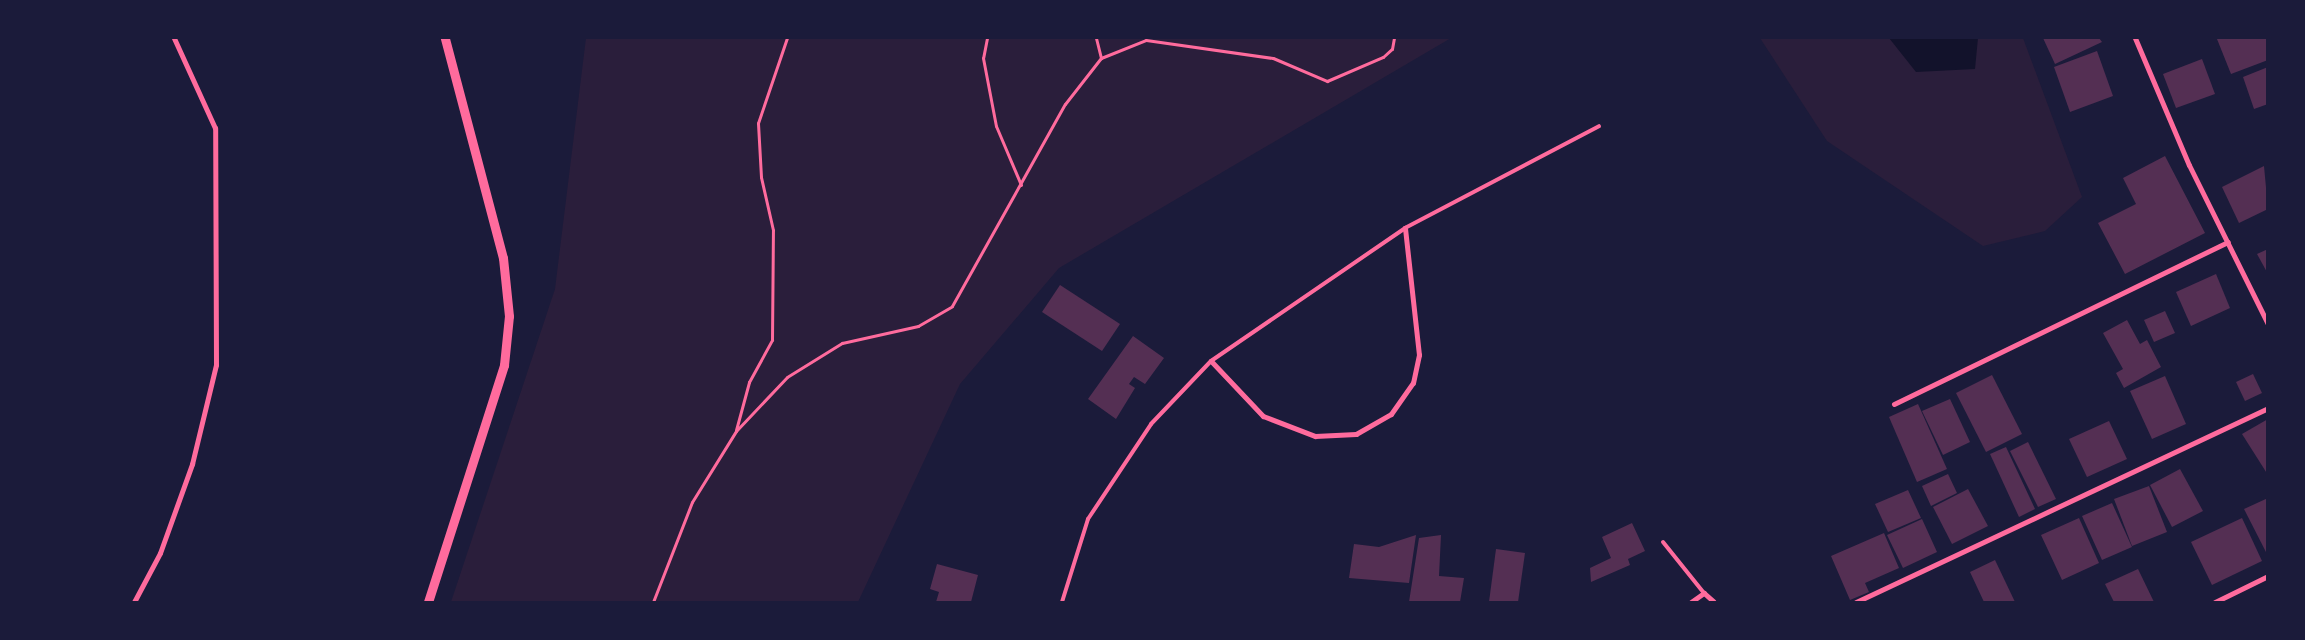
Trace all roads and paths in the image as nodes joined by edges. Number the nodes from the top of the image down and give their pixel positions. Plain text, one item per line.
1 (174, 38) edge
2 (445, 38) edge
3 (787, 38) edge
4 (987, 38) edge
5 (1096, 38) edge
6 (1394, 38) edge
7 (2135, 38) edge
8 (1100, 58) junction
9 (1600, 126) dead end
10 (1021, 185) junction
11 (1405, 228) junction
12 (2228, 242) junction
13 (2268, 324) edge
14 (1212, 361) junction
15 (1894, 404) dead end
16 (2268, 408) edge
17 (736, 430) junction
18 (1663, 542) dead end
19 (2268, 576) edge
20 (1704, 593) junction
21 (134, 602) edge
22 (428, 602) edge
23 (653, 602) edge
24 (1062, 602) edge
25 (1692, 602) edge
26 (1714, 602) edge
27 (1856, 602) edge
28 (2215, 602) edge

1 - 21 street
2 - 22 street
3 - 17 path
4 - 10 path
5 - 8 path
6 - 8 path
7 - 12 street
8 - 10 path
9 - 11 lane
10 - 17 path
11 - 14 lane
11 - 14 street
12 - 13 street
12 - 15 street
14 - 24 lane
16 - 27 street
17 - 23 path
18 - 20 lane
19 - 28 street
20 - 25 street
20 - 26 street

